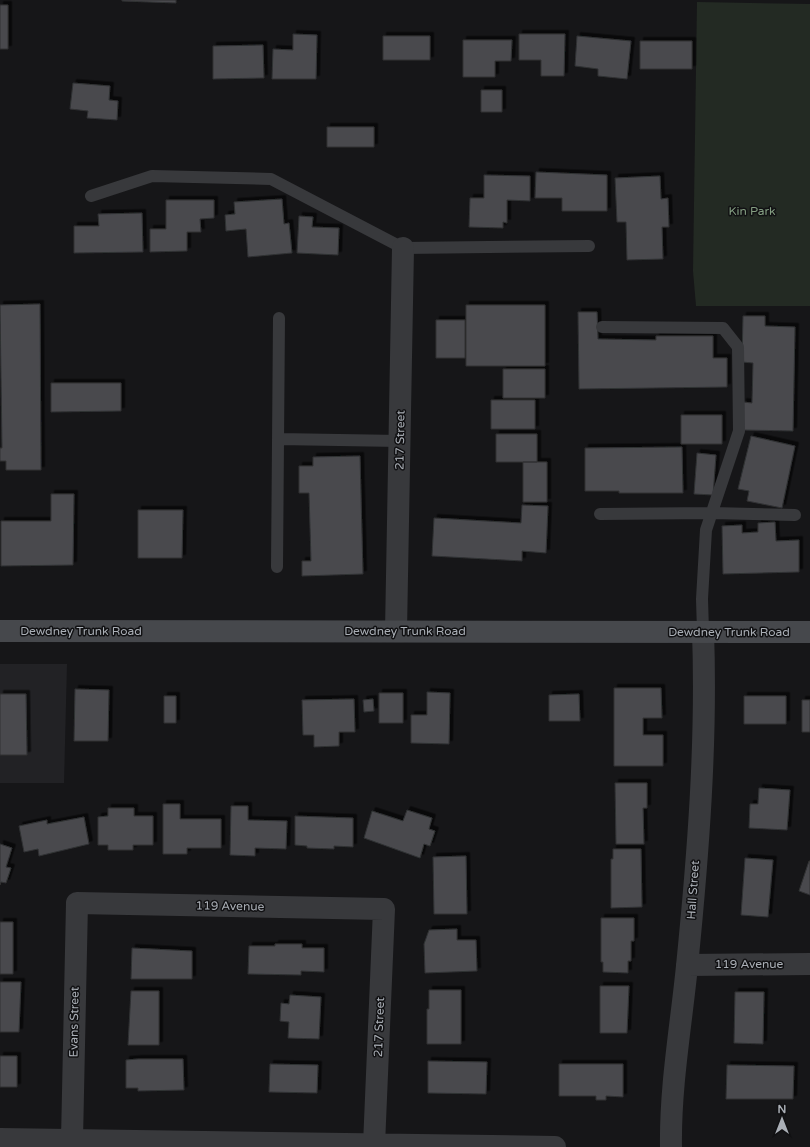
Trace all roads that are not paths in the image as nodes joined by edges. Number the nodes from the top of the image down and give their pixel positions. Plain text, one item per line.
1 (91, 196) dead end
2 (589, 246) dead end
3 (403, 248) junction
4 (279, 318) dead end
5 (602, 326) dead end
6 (278, 439) junction
7 (400, 441) junction
8 (712, 513) junction
9 (600, 514) dead end
10 (795, 515) dead end
11 (277, 567) dead end
12 (0, 631) edge
13 (396, 631) junction
14 (703, 632) junction
15 (810, 632) edge
16 (77, 903) joint
17 (384, 908) joint
18 (810, 964) edge
19 (687, 965) junction
20 (0, 1139) edge
21 (72, 1140) junction
22 (374, 1145) junction
23 (555, 1147) edge
24 (671, 1147) edge

1 - 3 lane
2 - 3 lane
3 - 7 street, 217 Street
4 - 6 lane
5 - 8 lane
6 - 7 lane
6 - 11 lane
7 - 13 street, 217 Street
8 - 9 lane
8 - 10 lane
8 - 14 lane
12 - 13 main road, Dewdney Trunk Road
13 - 14 main road, Dewdney Trunk Road
14 - 15 main road, Dewdney Trunk Road
14 - 19 street, Hall Street
16 - 17 street, 119 Avenue
16 - 21 street, Evans Street
17 - 22 street, 217 Street
18 - 19 street, 119 Avenue
19 - 24 street, Hall Street
20 - 21 street
21 - 22 street
22 - 23 street

